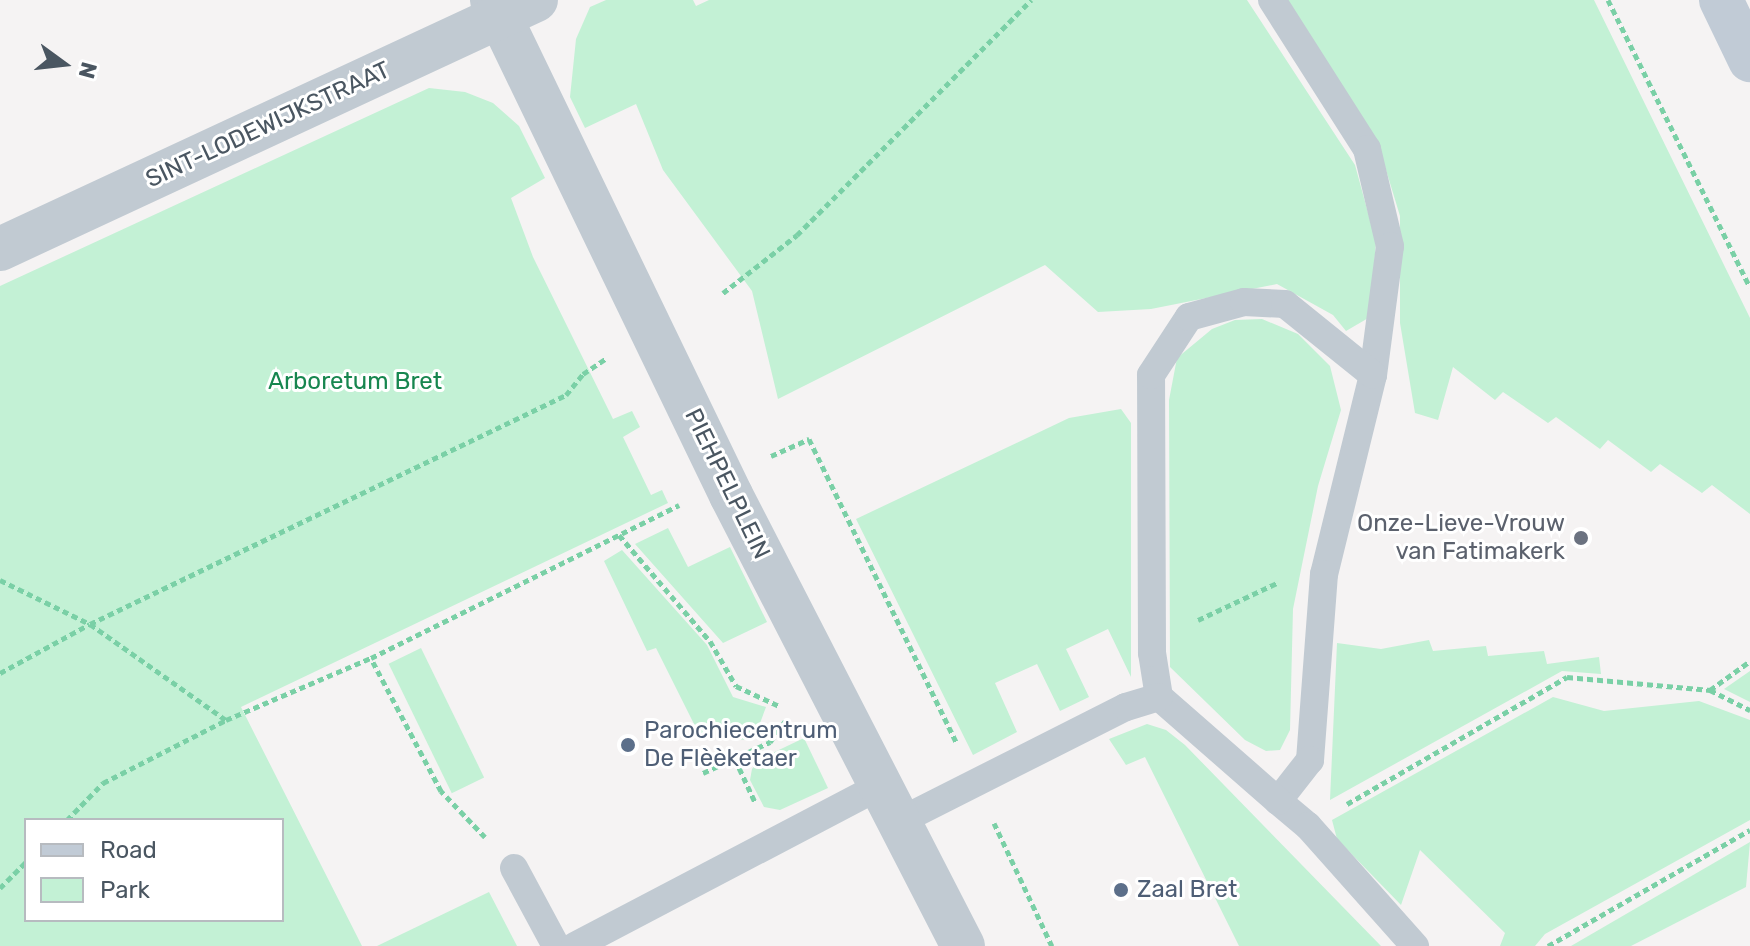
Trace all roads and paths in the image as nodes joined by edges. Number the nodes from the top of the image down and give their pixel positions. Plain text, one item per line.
1 (1031, 0) edge
2 (1272, 0) edge
3 (1608, 0) edge
4 (1721, 0) edge
5 (509, 6) edge
6 (1750, 60) edge
7 (0, 249) edge
8 (1750, 287) edge
9 (723, 293) dead end
10 (583, 374) dead end
11 (1373, 375) junction
12 (766, 458) dead end
13 (689, 500) dead end
14 (619, 535) junction
15 (1327, 559) junction
16 (0, 580) edge
17 (90, 624) junction
18 (1152, 641) junction
19 (371, 658) junction
20 (1750, 661) edge
21 (0, 673) edge
22 (1710, 690) junction
23 (1159, 697) junction
24 (1750, 710) edge
25 (226, 720) junction
26 (948, 725) dead end
27 (703, 773) dead end
28 (1278, 801) junction
29 (888, 804) junction
30 (987, 808) dead end
31 (69, 818) edge
32 (1308, 826) junction
33 (1750, 830) edge
34 (24, 864) edge
35 (514, 868) joint
36 (0, 888) edge
37 (556, 946) edge
38 (575, 946) edge
39 (963, 946) edge
40 (1052, 946) edge
41 (1415, 946) edge
42 (1548, 946) edge

1 - 9 path
2 - 11 lane
3 - 8 path
4 - 6 main road
5 - 7 street, SINT-LODEWIJKSTRAAT
5 - 29 street, PIEHPELPLEIN
10 - 17 path
11 - 15 lane
11 - 18 lane
12 - 26 path
13 - 14 path
14 - 19 path
14 - 27 path
15 - 18 path
15 - 28 lane
16 - 17 path
17 - 21 path
17 - 25 path
18 - 23 lane
19 - 25 path
19 - 35 path
20 - 22 path
22 - 24 path
22 - 32 path
23 - 28 lane
23 - 29 lane
25 - 31 path
28 - 32 lane
29 - 38 lane
29 - 39 street, PIEHPELPLEIN
30 - 40 path
32 - 41 lane
33 - 42 path
34 - 36 path
35 - 37 lane

